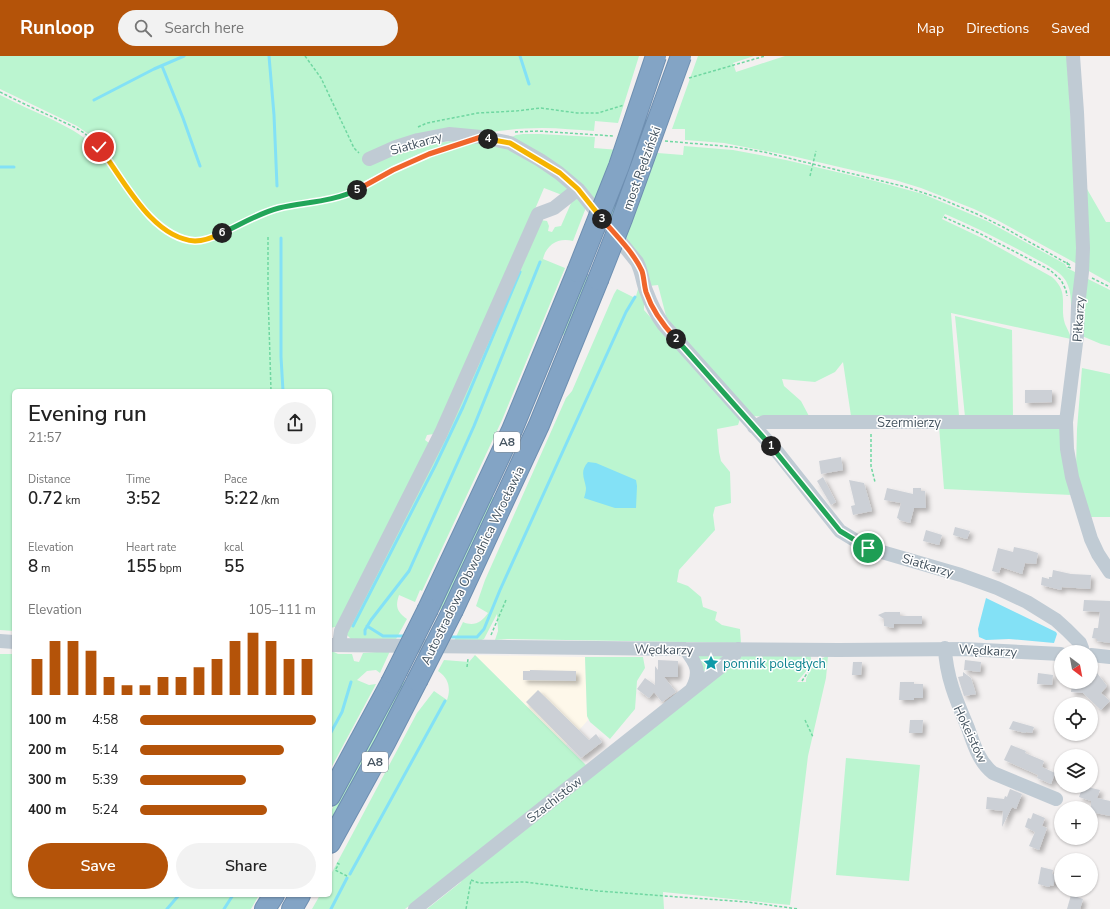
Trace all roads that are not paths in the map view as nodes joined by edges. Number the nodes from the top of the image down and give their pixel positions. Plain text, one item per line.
1 (656, 56) edge
2 (681, 56) edge
3 (1073, 56) edge
4 (369, 159) road end
5 (578, 189) junction
6 (578, 272) joint
7 (598, 280) joint
8 (1066, 422) junction
9 (754, 427) junction
10 (1110, 572) edge
11 (0, 641) edge
12 (12, 642) edge
13 (335, 645) edge
14 (1081, 645) edge
15 (945, 648) junction
16 (685, 649) junction
17 (738, 649) junction
18 (1054, 654) edge
19 (1098, 656) edge
20 (1110, 657) edge
21 (692, 690) junction
22 (332, 792) edge
23 (1056, 799) dead end
24 (332, 839) edge
25 (273, 897) edge
26 (299, 897) edge
27 (265, 909) edge
28 (292, 909) edge
29 (415, 909) edge

1 - 6 highway, most Rędziński / A8, bridge
2 - 7 highway, most Rędziński / A8, bridge
3 - 8 street, Piłkarzy
4 - 5 street, Siatkarzy
5 - 9 street, Siatkarzy
5 - 13 street
6 - 22 highway, Autostradowa Obwodnica Wrocławia / A8, bridge
7 - 24 highway, Autostradowa Obwodnica Wrocławia / A8, bridge
8 - 9 street, Szermierzy
8 - 10 street, Piłkarzy
9 - 14 street, Siatkarzy
11 - 12 street
13 - 16 street, Wędkarzy
15 - 17 street, Wędkarzy
15 - 18 street, Wędkarzy
15 - 23 street, Hokeistów
16 - 17 street, Wędkarzy
16 - 21 street
17 - 21 street, Szachistów
19 - 20 street
21 - 29 street, Szachistów
25 - 27 highway
26 - 28 highway

